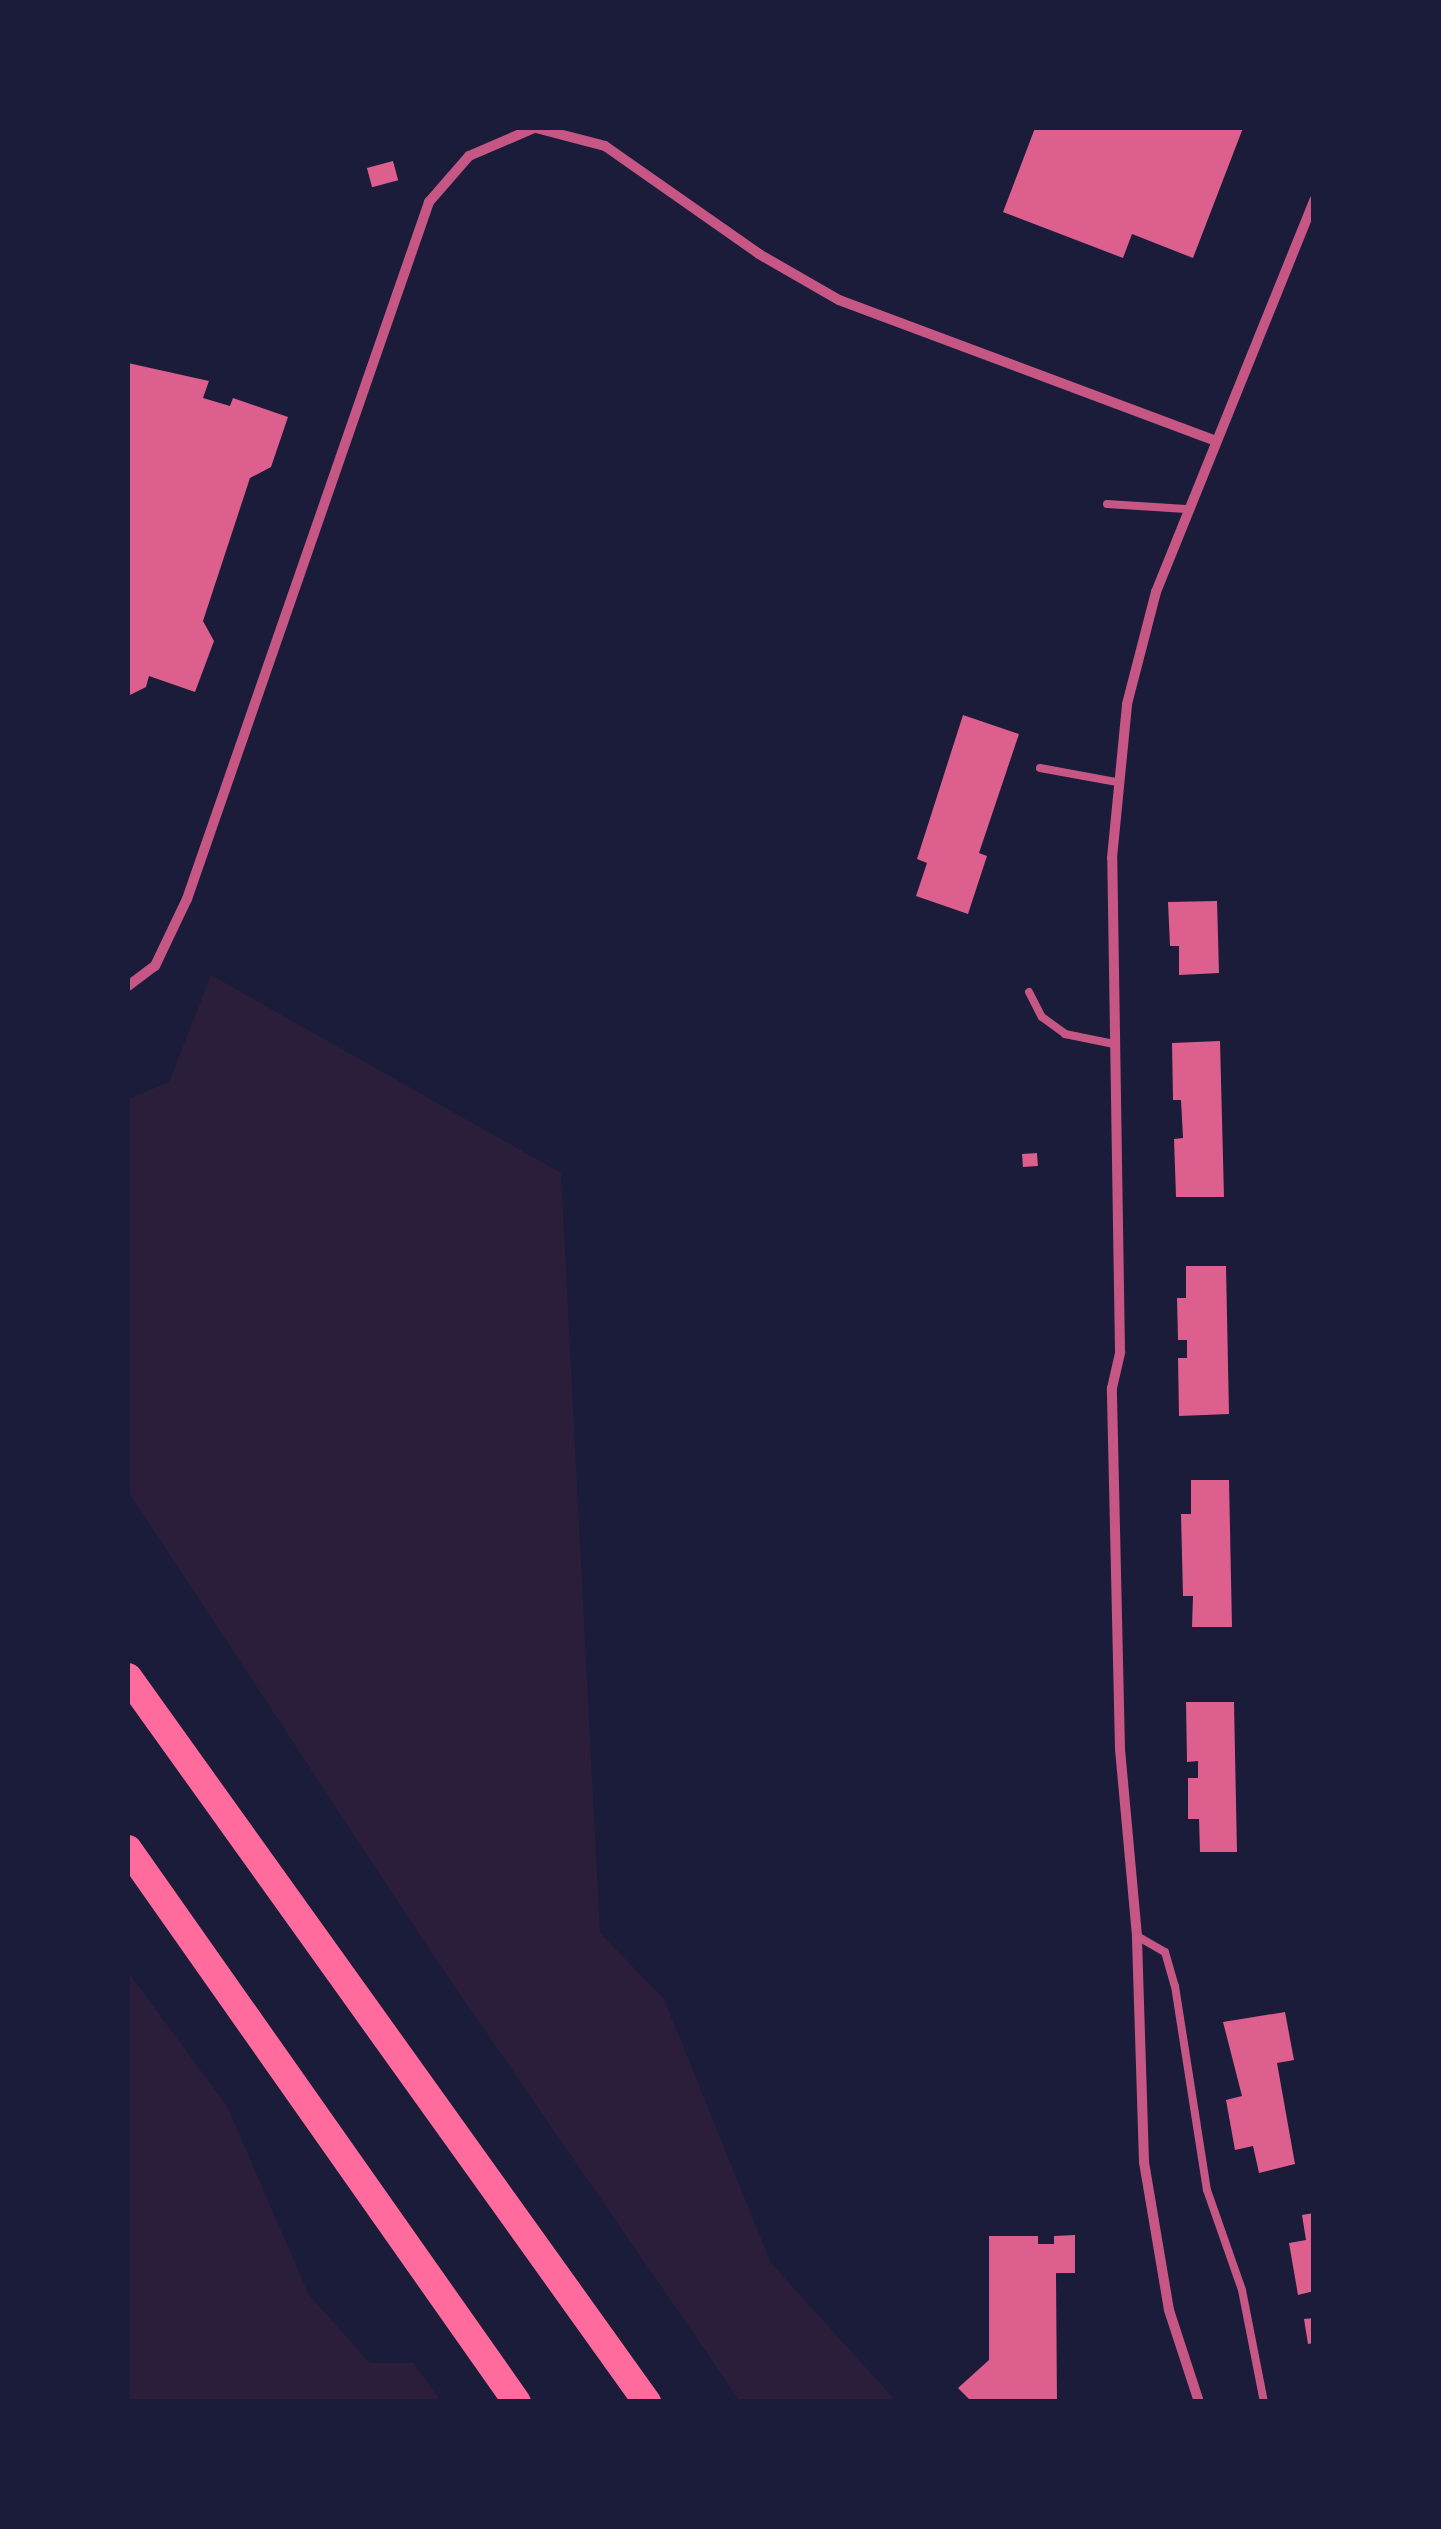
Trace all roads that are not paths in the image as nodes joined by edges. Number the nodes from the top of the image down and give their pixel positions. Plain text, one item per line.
1 (535, 128) edge
2 (1314, 200) edge
3 (1213, 440) junction
4 (1106, 504) dead end
5 (1186, 510) junction
6 (1040, 768) dead end
7 (1116, 782) junction
8 (128, 986) edge
9 (1029, 992) dead end
10 (1114, 1044) junction
11 (128, 1676) edge
12 (128, 1849) edge
13 (1137, 1936) junction
14 (517, 2402) edge
15 (646, 2402) edge
16 (1200, 2402) edge
17 (1264, 2402) edge

1 - 3 street
1 - 8 street
2 - 3 street
3 - 5 street
4 - 5 lane
5 - 7 street
6 - 7 lane
7 - 10 street
9 - 10 lane
10 - 13 street
11 - 15 highway
12 - 14 highway
13 - 16 street
13 - 17 lane

